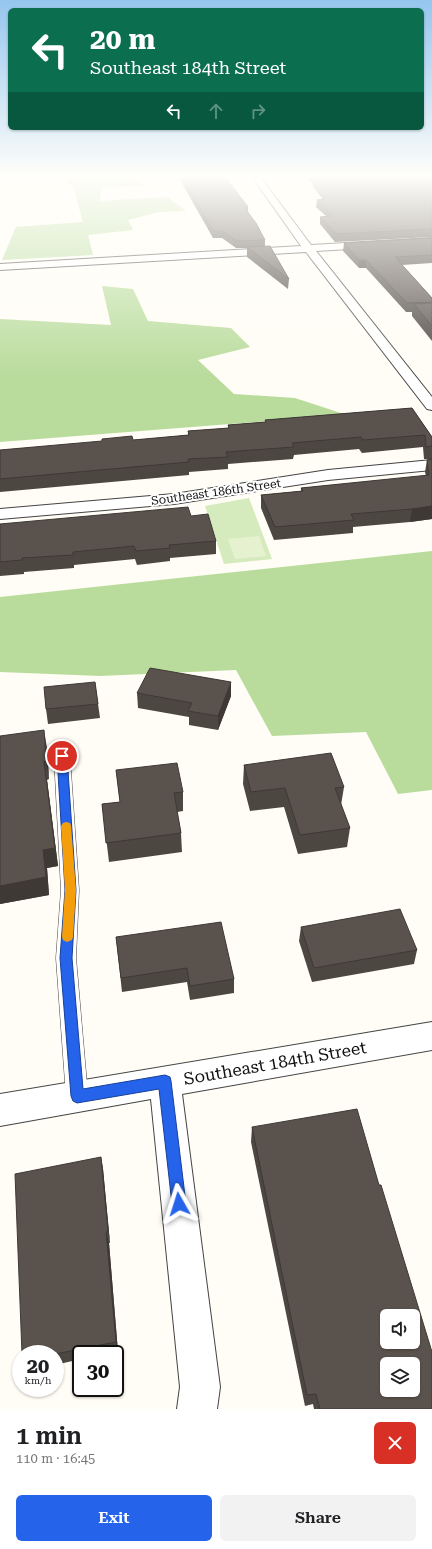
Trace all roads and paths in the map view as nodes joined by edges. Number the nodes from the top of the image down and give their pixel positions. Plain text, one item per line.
1 (305, 244) edge
2 (390, 244) edge
3 (309, 249) junction
4 (0, 267) edge
5 (432, 406) edge
6 (432, 466) edge
7 (0, 514) edge
8 (62, 756) dead end
9 (432, 1036) edge
10 (165, 1081) junction
11 (77, 1096) junction
12 (0, 1110) edge
13 (197, 1409) edge

1 - 3 street
2 - 3 street
3 - 4 street
3 - 5 street
6 - 7 street, Southeast 186th Street
8 - 11 lane
9 - 10 street, Southeast 184th Street
10 - 11 street, Southeast 184th Street
10 - 13 street
11 - 12 street, Southeast 184th Street

